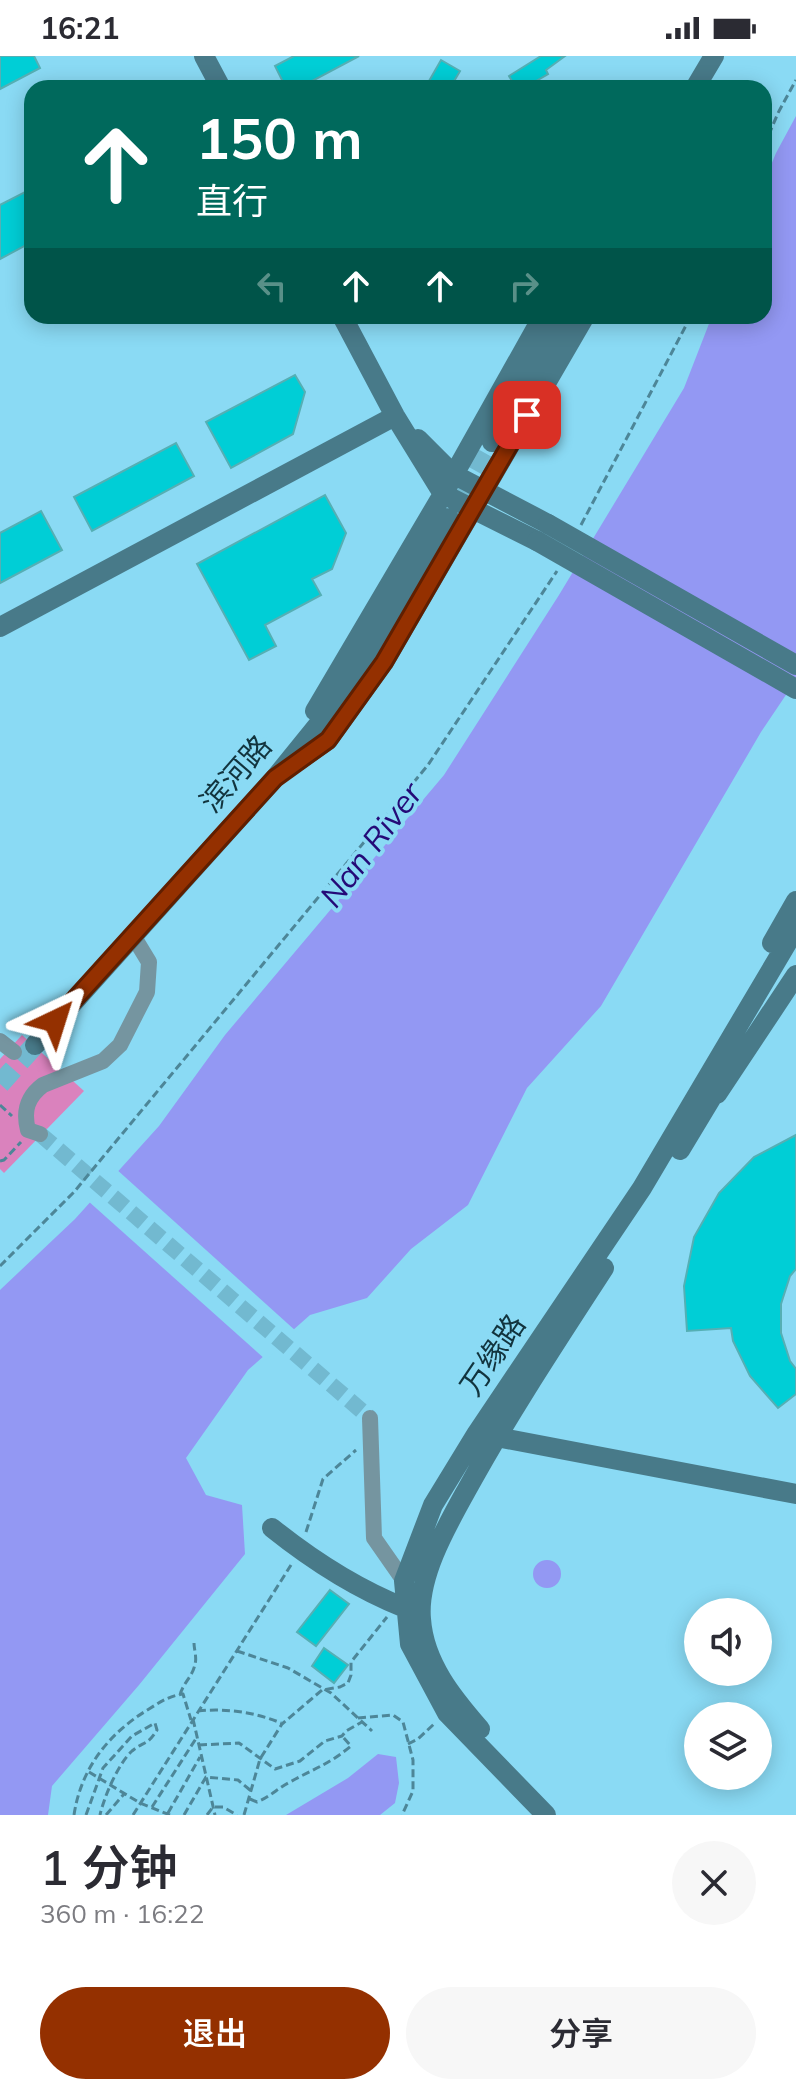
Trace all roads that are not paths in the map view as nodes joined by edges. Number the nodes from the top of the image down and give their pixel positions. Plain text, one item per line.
1 (204, 56) edge
2 (714, 56) edge
3 (217, 80) edge
4 (700, 80) edge
5 (346, 324) edge
6 (538, 324) edge
7 (559, 324) edge
8 (580, 324) edge
9 (395, 416) junction
10 (492, 442) tunnel mouth
11 (453, 474) junction
12 (484, 490) junction
13 (443, 494) junction
14 (471, 510) junction
15 (449, 518) tunnel mouth
16 (542, 532) junction
17 (0, 627) edge
18 (796, 665) edge
19 (796, 689) edge
20 (275, 778) junction
21 (796, 901) edge
22 (796, 928) edge
23 (132, 934) junction
24 (796, 950) edge
25 (796, 975) edge
26 (35, 1045) tunnel mouth
27 (699, 1121) junction
28 (34, 1132) road end
29 (674, 1135) junction
30 (370, 1418) road end
31 (487, 1435) junction
32 (796, 1494) edge
33 (272, 1528) dead end
34 (404, 1581) junction
35 (401, 1606) junction
36 (549, 1815) edge

1 - 3 main road
2 - 4 main road
5 - 9 main road
6 - 11 main road
7 - 10 main road
8 - 12 main road
9 - 11 main road
9 - 13 main road
9 - 17 main road
11 - 12 main road
11 - 13 main road
12 - 14 main road
12 - 16 main road
13 - 14 main road
13 - 20 main road
14 - 16 main road
14 - 20 main road
15 - 20 main road, 滨河路
16 - 18 main road, bridge
16 - 19 main road, bridge
20 - 23 main road, 滨河路
21 - 29 main road
22 - 29 main road, 万缘路
23 - 26 main road, 滨河路
23 - 28 street
24 - 27 main road, 万缘路
25 - 27 main road
27 - 31 main road, 万缘路
29 - 31 main road, 万缘路
30 - 34 street
31 - 32 main road
31 - 34 main road, 万缘路
31 - 36 main road, 万缘路
33 - 35 main road
34 - 35 main road, 万缘路
35 - 36 main road, 万缘路

